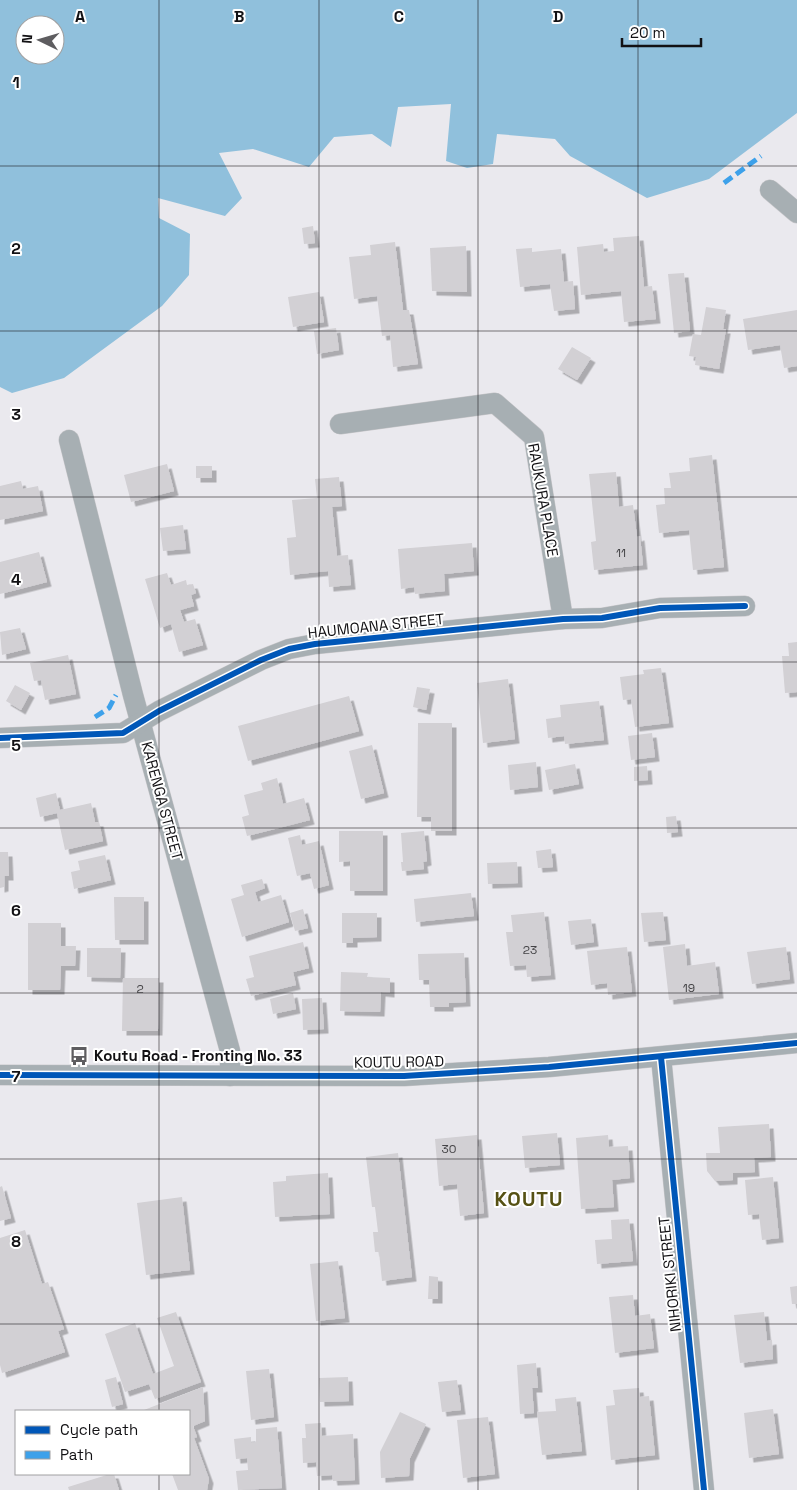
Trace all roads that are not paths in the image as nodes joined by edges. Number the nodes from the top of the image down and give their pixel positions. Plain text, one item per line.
1 (770, 190) dead end
2 (797, 213) edge
3 (340, 424) dead end
4 (69, 440) dead end
5 (745, 606) dead end
6 (564, 619) junction
7 (141, 722) junction
8 (0, 738) edge
9 (797, 1043) edge
10 (661, 1057) junction
11 (0, 1075) edge
12 (230, 1076) junction
13 (704, 1490) edge

1 - 2 street
3 - 6 street, RAUKURA PLACE
4 - 7 street, KARENGA STREET
5 - 6 street, HAUMOANA STREET
6 - 7 street, HAUMOANA STREET
7 - 8 street, HAUMOANA STREET
7 - 12 street, KARENGA STREET
9 - 10 street, KOUTU ROAD
10 - 12 street, KOUTU ROAD
10 - 13 street, NIHORIKI STREET
11 - 12 street, KOUTU ROAD

